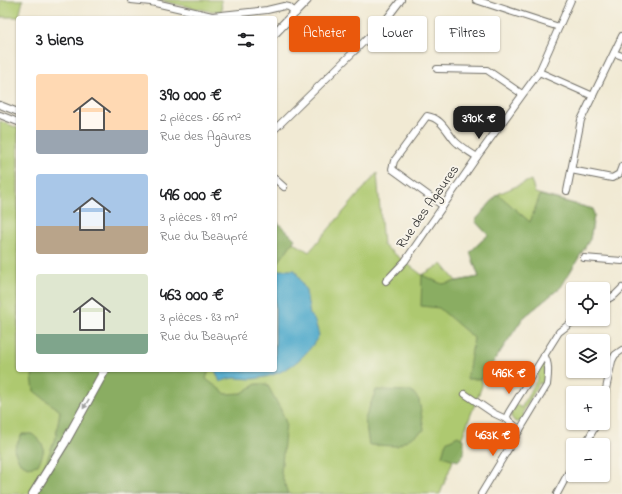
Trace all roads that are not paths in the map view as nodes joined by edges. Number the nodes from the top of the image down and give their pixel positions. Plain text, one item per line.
1 (131, 0) edge
2 (307, 0) edge
3 (401, 0) edge
4 (476, 0) edge
5 (572, 0) edge
6 (296, 13) junction
7 (559, 27) junction
8 (277, 31) edge
9 (622, 36) edge
10 (614, 53) junction
11 (622, 56) edge
12 (437, 69) dead end
13 (539, 72) junction
14 (522, 94) junction
15 (593, 96) junction
16 (0, 105) edge
17 (16, 111) edge
18 (0, 115) edge
19 (16, 121) edge
20 (277, 126) edge
21 (477, 157) junction
22 (622, 166) edge
23 (571, 170) junction
24 (277, 181) edge
25 (284, 187) dead end
26 (567, 191) dead end
27 (443, 206) junction
28 (584, 258) dead end
29 (622, 261) edge
30 (386, 281) dead end
31 (622, 288) edge
32 (610, 298) edge
33 (567, 326) edge
34 (622, 350) edge
35 (544, 355) junction
36 (104, 372) edge
37 (607, 386) edge
38 (465, 394) dead end
39 (508, 420) junction
40 (520, 430) junction
41 (566, 477) edge
42 (33, 494) edge
43 (481, 494) edge
44 (557, 494) edge

1 - 6 street
2 - 6 street
3 - 20 street
4 - 7 street
5 - 7 street, Rue des Agaures
6 - 8 street
7 - 13 street, Rue des Agaures
9 - 10 street
10 - 11 street
10 - 15 street
12 - 14 street
13 - 14 street, Rue des Agaures
13 - 15 street
14 - 21 street, Rue des Agaures
15 - 23 street
16 - 17 street
18 - 19 street
21 - 27 street, Rue des Agaures
21 - 27 street
22 - 23 street
23 - 26 street
24 - 25 street
27 - 30 street, Rue des Agaures
28 - 29 street
31 - 32 street
33 - 35 street
34 - 37 street
35 - 39 street
35 - 40 street
36 -> 42 street
38 - 39 street
39 - 40 street
40 - 43 street
41 - 44 street

